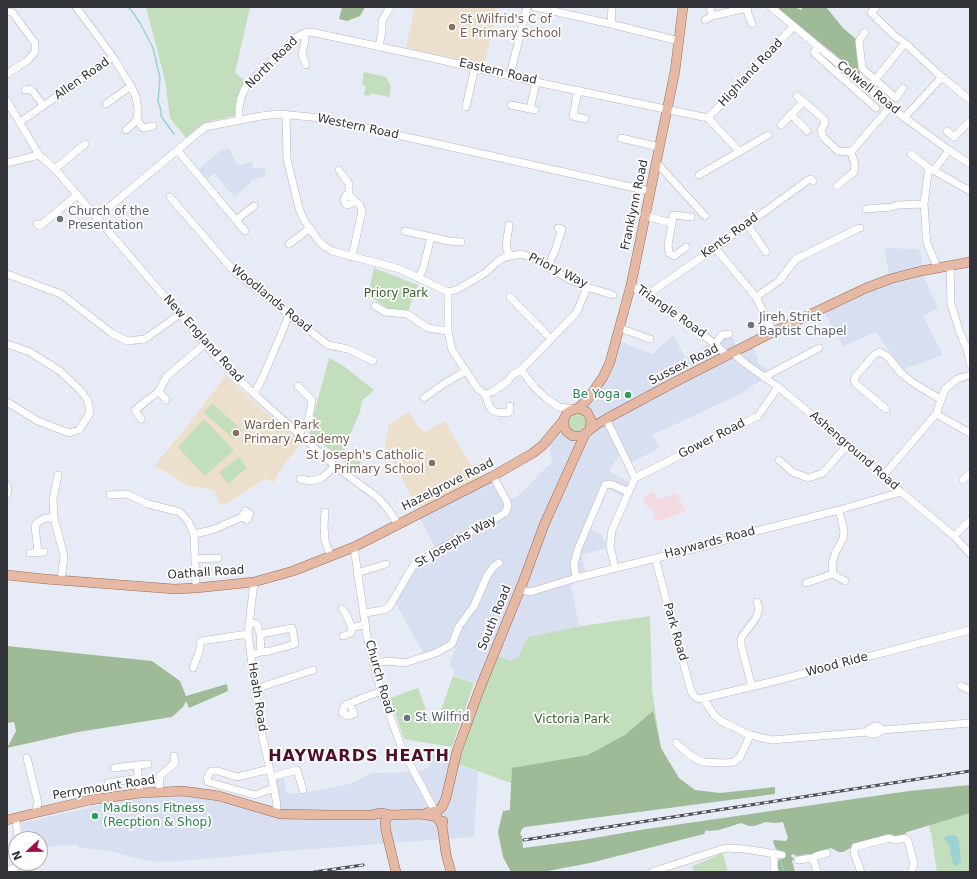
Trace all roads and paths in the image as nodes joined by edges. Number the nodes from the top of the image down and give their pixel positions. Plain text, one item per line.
1 (76, 7) edge
2 (390, 7) edge
3 (527, 7) edge
4 (535, 7) edge
5 (612, 7) edge
6 (683, 7) edge
7 (710, 7) edge
8 (747, 7) edge
9 (771, 7) edge
10 (876, 7) edge
11 (7, 12) edge
12 (712, 16) junction
13 (705, 20) dead end
14 (611, 24) junction
15 (752, 24) dead end
16 (793, 27) junction
17 (865, 32) dead end
18 (304, 33) junction
19 (329, 36) joint
20 (679, 41) junction
21 (906, 43) junction
22 (379, 47) junction
23 (818, 47) junction
24 (113, 57) junction
25 (306, 65) dead end
26 (475, 67) junction
27 (7, 74) edge
28 (510, 75) junction
29 (944, 78) junction
30 (874, 80) junction
31 (536, 82) junction
32 (131, 86) junction
33 (864, 86) junction
34 (903, 88) dead end
35 (25, 90) dead end
36 (578, 90) junction
37 (857, 92) junction
38 (797, 96) dead end
39 (970, 100) edge
40 (7, 101) edge
41 (803, 102) junction
42 (106, 104) dead end
43 (44, 105) junction
44 (511, 105) dead end
45 (466, 107) dead end
46 (890, 107) junction
47 (876, 108) dead end
48 (667, 109) junction
49 (286, 114) junction
50 (791, 114) junction
51 (708, 118) junction
52 (585, 119) dead end
53 (906, 119) junction
54 (137, 120) junction
55 (240, 120) junction
56 (970, 121) edge
57 (20, 122) junction
58 (153, 126) dead end
59 (781, 126) dead end
60 (126, 130) dead end
61 (807, 131) dead end
62 (947, 131) dead end
63 (768, 135) dead end
64 (621, 138) dead end
65 (85, 144) dead end
66 (659, 147) junction
67 (949, 150) junction
68 (178, 151) junction
69 (740, 152) junction
70 (851, 152) junction
71 (911, 154) dead end
72 (39, 155) junction
73 (656, 162) junction
74 (7, 163) edge
75 (970, 164) edge
76 (55, 169) junction
77 (339, 170) dead end
78 (932, 171) junction
79 (699, 175) dead end
80 (813, 182) dead end
81 (837, 185) dead end
82 (650, 190) junction
83 (970, 191) edge
84 (77, 195) junction
85 (170, 198) dead end
86 (924, 204) junction
87 (254, 206) dead end
88 (866, 210) dead end
89 (645, 216) junction
90 (705, 216) dead end
91 (691, 217) dead end
92 (96, 218) junction
93 (236, 220) junction
94 (672, 223) junction
95 (747, 224) junction
96 (509, 225) dead end
97 (39, 227) dead end
98 (558, 228) dead end
99 (860, 228) dead end
100 (310, 229) junction
101 (245, 231) dead end
102 (405, 231) dead end
103 (430, 237) junction
104 (461, 242) dead end
105 (289, 244) dead end
106 (686, 247) dead end
107 (714, 248) junction
108 (766, 252) dead end
109 (510, 256) junction
110 (352, 257) junction
111 (970, 262) edge
112 (950, 265) junction
113 (547, 266) junction
114 (937, 267) junction
115 (7, 274) edge
116 (418, 278) junction
117 (631, 285) junction
118 (587, 287) junction
119 (448, 292) junction
120 (613, 295) dead end
121 (647, 295) junction
122 (510, 297) dead end
123 (756, 297) junction
124 (374, 306) dead end
125 (180, 314) junction
126 (289, 315) junction
127 (619, 328) junction
128 (448, 331) junction
129 (773, 332) junction
130 (729, 334) dead end
131 (551, 339) junction
132 (650, 339) dead end
133 (7, 344) edge
134 (205, 344) junction
135 (715, 344) junction
136 (819, 348) dead end
137 (730, 354) junction
138 (373, 361) dead end
139 (970, 364) edge
140 (521, 370) junction
141 (466, 371) junction
142 (970, 375) edge
143 (764, 377) junction
144 (298, 386) dead end
145 (778, 387) junction
146 (159, 391) junction
147 (254, 394) junction
148 (485, 394) junction
149 (424, 398) dead end
150 (940, 399) junction
151 (166, 400) dead end
152 (7, 402) edge
153 (510, 406) dead end
154 (559, 407) junction
155 (886, 409) dead end
156 (582, 411) junction
157 (936, 414) junction
158 (141, 419) dead end
159 (564, 419) junction
160 (606, 419) junction
161 (586, 433) junction
162 (970, 433) edge
163 (299, 434) junction
164 (570, 434) junction
165 (548, 439) junction
166 (848, 444) junction
167 (576, 452) junction
168 (779, 460) dead end
169 (335, 466) junction
170 (970, 473) edge
171 (57, 475) dead end
172 (493, 476) junction
173 (883, 476) junction
174 (635, 478) junction
175 (300, 479) dead end
176 (963, 480) dead end
177 (7, 486) edge
178 (629, 492) junction
179 (901, 492) junction
180 (7, 494) edge
181 (110, 495) dead end
182 (839, 510) junction
183 (325, 512) dead end
184 (242, 517) dead end
185 (54, 518) junction
186 (970, 520) edge
187 (398, 524) junction
188 (194, 534) junction
189 (954, 536) junction
190 (354, 547) junction
191 (30, 553) dead end
192 (970, 554) edge
193 (331, 556) junction
194 (218, 558) dead end
195 (655, 558) junction
196 (195, 559) junction
197 (500, 563) dead end
198 (386, 564) dead end
199 (615, 568) junction
200 (357, 573) junction
201 (833, 574) junction
202 (7, 575) edge
203 (576, 578) junction
204 (61, 580) junction
205 (845, 581) dead end
206 (254, 582) junction
207 (806, 583) dead end
208 (196, 588) junction
209 (520, 589) junction
210 (757, 602) dead end
211 (342, 609) dead end
212 (365, 613) junction
213 (249, 622) junction
214 (366, 624) junction
215 (352, 628) junction
216 (970, 630) edge
217 (248, 634) junction
218 (260, 634) junction
219 (343, 636) dead end
220 (261, 652) junction
221 (250, 656) junction
222 (373, 663) junction
223 (193, 668) dead end
224 (313, 670) dead end
225 (962, 686) dead end
226 (752, 687) junction
227 (255, 689) junction
228 (970, 690) edge
229 (381, 691) junction
230 (703, 698) junction
231 (350, 703) dead end
232 (970, 723) edge
233 (750, 734) junction
234 (676, 743) dead end
235 (174, 756) dead end
236 (27, 758) dead end
237 (148, 764) dead end
238 (137, 765) junction
239 (114, 768) dead end
240 (270, 769) junction
241 (271, 777) junction
242 (139, 778) junction
243 (108, 783) dead end
244 (274, 788) junction
245 (303, 790) dead end
246 (159, 791) junction
247 (140, 792) junction
248 (446, 798) junction
249 (428, 800) junction
250 (35, 812) junction
251 (276, 812) junction
252 (423, 814) junction
253 (372, 815) junction
254 (391, 815) junction
255 (439, 818) junction
256 (11, 819) edge
257 (15, 831) edge
258 (386, 831) junction
259 (827, 853) dead end
260 (813, 858) junction
261 (798, 860) dead end
262 (447, 862) junction
263 (396, 872) edge
264 (444, 872) edge
265 (451, 872) edge
266 (652, 872) edge
267 (775, 872) edge
268 (817, 872) edge
269 (861, 872) edge
270 (911, 872) edge

1 - 24 street, Allen Road
2 - 22 street
3 - 28 street
4 - 14 street
5 - 14 street
6 - 20 main road, Franklynn Road
7 - 12 street
8 - 12 street
8 - 15 street
9 - 16 street, Colwell Road
10 - 21 street
11 - 27 street
12 - 13 street
14 - 20 street
16 - 23 street, Colwell Road
16 - 51 street, Highland Road
17 - 30 street
18 - 19 street, North Road
18 - 25 street
18 - 55 street, North Road
19 - 22 street, Eastern Road
20 - 48 main road, Franklynn Road
21 - 29 street
21 - 30 street
22 - 26 street, Eastern Road
23 - 33 street, Colwell Road
23 - 37 street
24 - 32 street
24 - 43 street, Allen Road
26 - 28 street, Eastern Road
26 - 45 street
28 - 31 street, Eastern Road
29 - 39 street
29 - 53 street
30 - 34 street
31 - 36 street, Eastern Road
31 - 44 street
32 - 42 street
32 - 54 street
33 - 37 street
33 - 46 street, Colwell Road
35 - 43 street
36 - 48 street, Eastern Road
36 - 52 street
37 - 47 street
38 - 41 street
40 - 57 street, New England Road
41 - 50 street
41 - 70 street
43 - 57 street, Allen Road
46 - 53 street, Colwell Road
46 - 70 street
48 - 51 street, Eastern Road
48 - 66 main road, Franklynn Road
49 - 55 street, Western Road
49 - 82 street, Western Road
49 - 100 street
50 - 59 street
50 - 61 street
51 - 69 street
53 - 67 street, Colwell Road
54 - 58 street
54 - 60 street
55 - 68 street, Western Road
56 - 62 street
57 - 72 street, New England Road
63 - 69 street
64 - 66 street
65 - 76 street
66 - 73 main road, Franklynn Road
67 - 75 street, Colwell Road
67 - 78 street
68 - 92 street, Western Road
68 - 93 street
69 - 79 street
70 - 81 street
71 - 78 street
72 - 74 street
72 - 76 street, New England Road
73 - 82 main road, Franklynn Road
73 - 90 street
76 - 84 street, New England Road
77 - 110 street
78 - 83 street
78 - 86 street
80 - 95 street, Kents Road
82 - 89 main road, Franklynn Road
84 - 92 street, New England Road
84 - 97 street
85 - 126 street, Woodlands Road
86 - 88 street
86 - 114 street
87 - 93 street
89 - 94 street
89 - 117 main road, Franklynn Road
91 - 94 street
92 - 125 street, New England Road
93 - 101 street
94 - 106 street
95 - 107 street, Kents Road
95 - 108 street
96 - 109 street
98 - 113 street
99 - 123 street
100 - 105 street
100 - 110 street
102 - 103 street
103 - 104 street
103 - 116 street
107 - 121 street, Kents Road
107 - 123 street
109 - 113 street, Priory Way
109 - 119 street, Priory Way
110 - 116 street
111 - 112 main road, Sussex Road
112 - 114 main road, Sussex Road
112 - 139 street
113 - 118 street, Priory Way
114 - 129 main road, Sussex Road
115 - 125 street
116 - 119 street
117 - 121 street, Triangle Road
117 - 127 main road, Franklynn Road
118 - 120 street, Priory Way
118 - 131 street
119 - 128 street
121 - 135 street, Triangle Road
122 - 131 street
123 - 129 street
124 - 128 street
125 - 134 street, New England Road
126 - 138 street, Woodlands Road
126 - 147 street
127 - 132 street
127 - 156 main road, Franklynn Road
128 - 141 street
129 - 137 main road, Sussex Road
130 - 135 street
131 - 140 street
133 - 152 street
134 - 146 street
134 - 147 street, New England Road
135 - 137 street, Triangle Road
136 - 143 street
137 - 143 street, Ashenground Road
137 - 160 main road, Sussex Road
140 - 148 street
140 - 154 street
141 - 148 street
141 - 149 street
142 - 150 street
143 - 145 street, Ashenground Road
144 - 163 street
145 - 166 street, Ashenground Road
145 - 174 street, Gower Road
146 - 151 street
146 - 158 street
147 - 163 street, New England Road
148 - 153 street
150 - 155 street
150 - 157 street
154 - 156 street
154 - 159 street
156 - 159 main road
156 - 160 main road
156 - 161 main road
157 - 162 street
157 - 173 street
159 - 164 main road
159 - 165 main road, Hazelgrove Road
160 - 161 main road, Sussex Road
160 - 174 street
161 - 164 main road
161 - 167 main road, South Road
163 - 169 street, New England Road
164 - 165 main road, Hazelgrove Road
164 - 167 main road
165 - 172 main road, Hazelgrove Road
166 - 168 street
166 - 173 street, Ashenground Road
167 - 209 main road, South Road
169 - 175 street
169 - 187 street, New England Road
170 - 176 street
171 - 185 street
172 - 187 main road, Hazelgrove Road
172 - 212 street, St Josephs Way
173 - 179 street, Ashenground Road
174 - 178 street
177 - 180 street
178 - 199 street
178 - 203 street
179 - 182 street, Haywards Road
179 - 189 street, Ashenground Road
181 - 188 street
182 - 195 street, Haywards Road
182 - 201 street
183 - 193 street
184 - 188 street
185 - 191 street
185 - 204 street
186 - 189 street
187 - 190 main road, Hazelgrove Road
188 - 196 street
189 - 192 street, Ashenground Road
190 - 193 main road, Oathall Road
190 - 200 street, Church Road
193 - 206 main road, Oathall Road
194 - 196 street
195 - 199 street, Haywards Road
195 - 230 street, Park Road
196 - 208 street
197 - 222 street
198 - 200 street
199 - 203 street, Haywards Road
200 - 212 street, Church Road
201 - 205 street
201 - 207 street
202 - 204 main road, Oathall Road
203 - 209 street, Haywards Road
204 - 208 main road, Oathall Road
206 - 208 main road, Oathall Road
206 - 213 street, Heath Road
209 - 248 main road, South Road
210 - 226 street
211 - 215 street
212 - 214 street, Church Road
213 - 217 street, Heath Road
213 - 218 street
214 - 215 street
214 - 222 street, Church Road
215 - 219 street
216 - 226 street, Wood Ride
217 - 221 street, Heath Road
217 - 223 street
218 - 220 street
218 - 220 street
220 - 221 street
221 - 227 street, Heath Road
222 - 229 street, Church Road
224 - 227 street
225 - 228 street
226 - 230 street, Wood Ride
227 - 240 street, Heath Road
229 - 231 street
229 - 249 street, Church Road
230 - 233 street, Park Road
232 - 233 street, Park Road
233 - 234 street
235 - 246 street
236 - 250 street
237 - 238 street
238 - 239 street
238 - 242 street
240 - 241 street, Heath Road
240 - 244 street
241 - 244 street, Heath Road
241 - 245 street
242 - 243 street
242 - 247 street
244 - 251 street, Heath Road
246 - 247 main road, Perrymount Road
246 - 251 main road, Perrymount Road
247 - 250 main road, Perrymount Road
248 - 255 main road
248 - 255 main road, South Road
249 - 252 street
249 - 255 street, Church Road
250 - 256 main road, Perrymount Road
251 - 253 main road, Perrymount Road
252 - 254 main road, Perrymount Road
252 - 255 main road, Perrymount Road
253 - 254 main road, Perrymount Road
253 - 258 main road
254 - 258 main road
255 - 262 main road
256 - 257 street
258 - 263 main road
259 - 260 street
260 - 261 street
260 - 268 street
262 - 264 main road
262 - 265 main road
266 - 267 street
269 - 270 street

